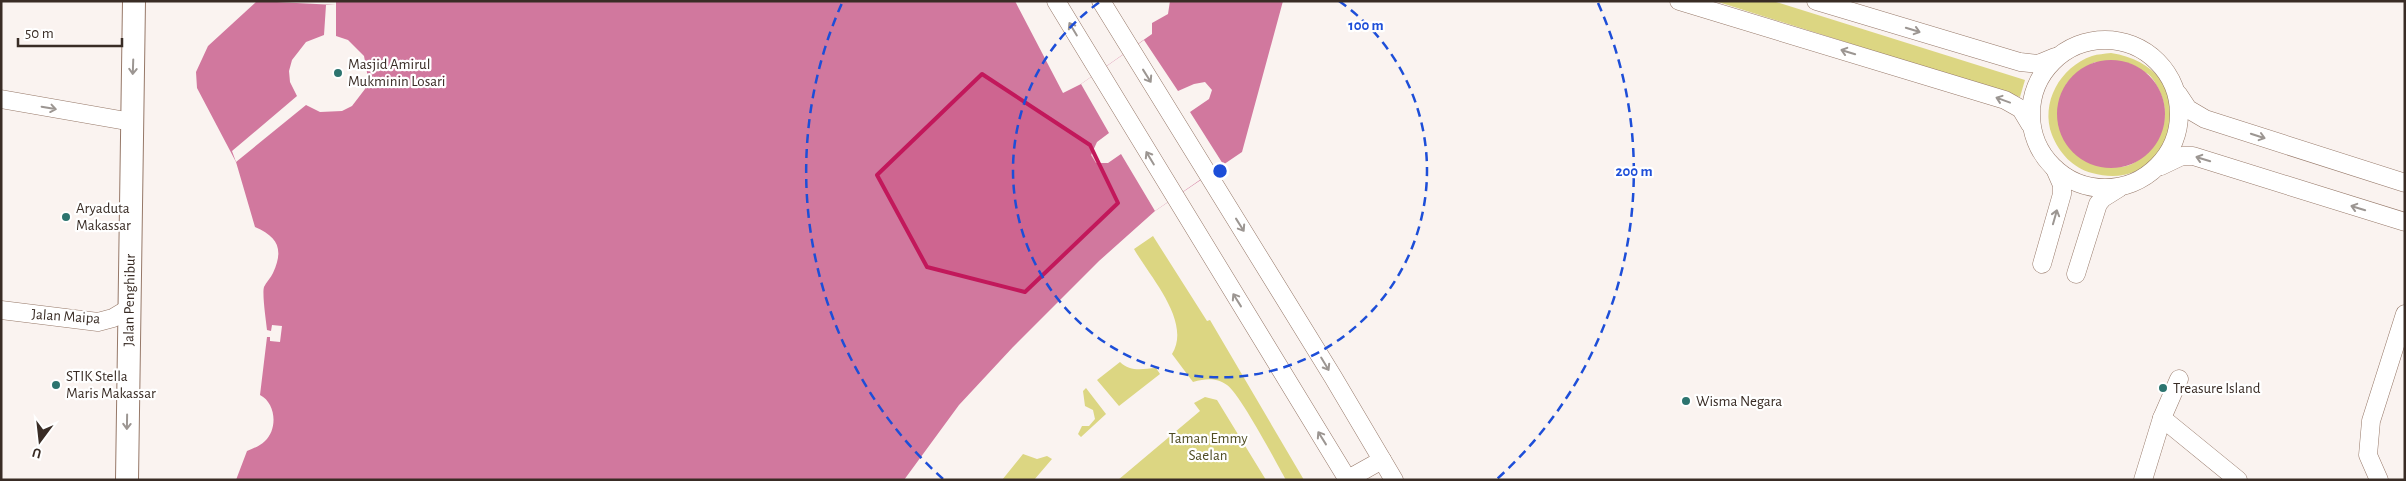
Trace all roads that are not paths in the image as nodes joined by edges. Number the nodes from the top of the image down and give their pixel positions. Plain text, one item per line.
1 (134, 1) edge
2 (1056, 1) edge
3 (1101, 1) edge
4 (1679, 1) edge
5 (1816, 1) edge
6 (2062, 53) junction
7 (2175, 86) junction
8 (1, 99) edge
9 (132, 122) junction
10 (2033, 134) junction
11 (2047, 161) junction
12 (2154, 172) junction
13 (2405, 183) edge
14 (2129, 185) junction
15 (2405, 222) edge
16 (2042, 264) dead end
17 (2076, 274) dead end
18 (128, 309) junction
19 (1, 310) edge
20 (2405, 314) edge
21 (2179, 379) dead end
22 (2162, 418) junction
23 (1382, 460) junction
24 (127, 480) edge
25 (1348, 480) edge
26 (1394, 480) edge
27 (2143, 480) edge
28 (2238, 480) edge
29 (2379, 480) edge

1 -> 9 main road, Jalan Penghibur
25 -> 2 street
3 -> 23 street
10 -> 4 street
5 -> 6 street
6 - 7 street
6 - 10 street
7 - 12 street
7 -> 13 street
8 -> 9 street
9 - 18 main road, Jalan Penghibur
10 - 11 street
11 - 14 street
16 -> 11 street
12 - 14 street
15 -> 12 street
14 - 17 street
18 - 19 street, Jalan Maipa
18 -> 24 main road, Jalan Penghibur
20 - 29 street
21 - 22 street
22 - 27 street
22 - 28 street
23 - 25 street
23 - 26 street

